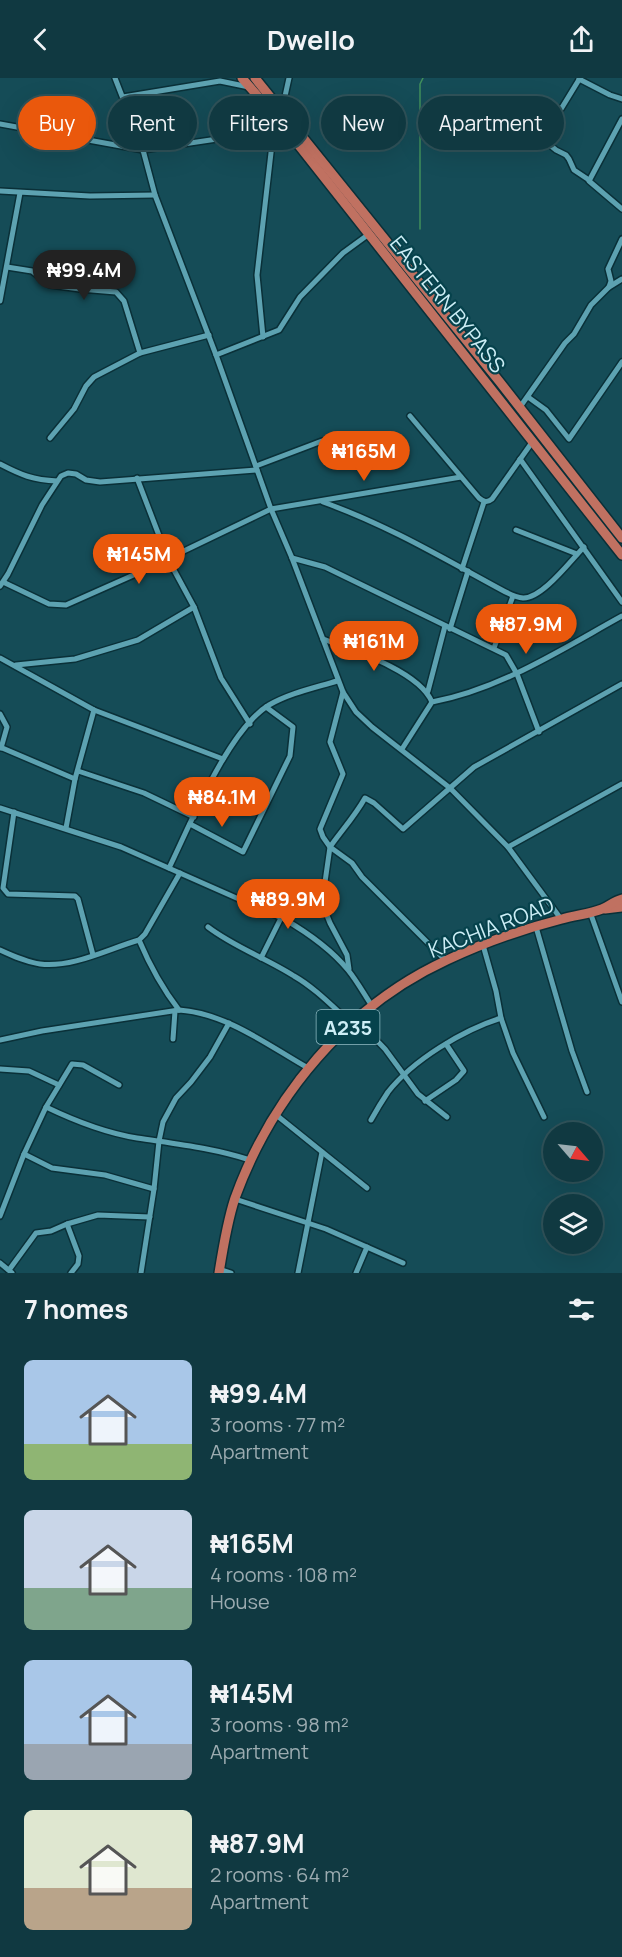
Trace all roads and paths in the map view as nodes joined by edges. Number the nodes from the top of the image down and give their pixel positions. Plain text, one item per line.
1 (115, 78) edge
2 (242, 78) edge
3 (255, 78) edge
4 (289, 78) edge
5 (580, 79) edge
6 (251, 88) junction
7 (123, 96) edge
8 (129, 96) edge
9 (257, 96) edge
10 (270, 96) edge
11 (285, 96) edge
12 (622, 99) edge
13 (622, 119) edge
14 (0, 124) edge
15 (108, 144) edge
16 (309, 144) edge
17 (143, 150) edge
18 (271, 150) edge
19 (299, 150) edge
20 (589, 180) junction
21 (0, 191) edge
22 (20, 193) junction
23 (155, 195) junction
24 (622, 209) edge
25 (369, 234) junction
26 (622, 239) edge
27 (7, 267) junction
28 (622, 279) edge
29 (609, 287) junction
30 (0, 301) edge
31 (209, 335) junction
32 (263, 337) junction
33 (140, 353) junction
34 (216, 355) junction
35 (622, 362) edge
36 (528, 397) junction
37 (519, 407) junction
38 (410, 416) dead end
39 (50, 438) dead end
40 (322, 441) dead end
41 (533, 441) junction
42 (520, 459) junction
43 (0, 465) edge
44 (256, 468) junction
45 (461, 477) junction
46 (137, 478) junction
47 (57, 481) junction
48 (322, 501) junction
49 (484, 502) junction
50 (271, 509) junction
51 (516, 530) dead end
52 (622, 538) edge
53 (584, 547) junction
54 (577, 554) junction
55 (622, 555) edge
56 (292, 558) junction
57 (168, 559) junction
58 (465, 570) junction
59 (1, 584) edge
60 (513, 596) junction
61 (622, 602) edge
62 (194, 607) junction
63 (622, 616) edge
64 (447, 627) junction
65 (323, 639) junction
66 (494, 648) junction
67 (0, 658) edge
68 (15, 665) junction
69 (517, 674) junction
70 (337, 681) junction
71 (622, 684) edge
72 (428, 691) junction
73 (343, 692) junction
74 (432, 702) junction
75 (266, 707) junction
76 (94, 710) junction
77 (0, 714) edge
78 (250, 724) junction
79 (539, 732) junction
80 (1, 748) edge
81 (402, 749) junction
82 (223, 759) junction
83 (78, 771) junction
84 (75, 779) junction
85 (622, 784) edge
86 (450, 788) junction
87 (0, 808) edge
88 (14, 812) junction
89 (194, 817) junction
90 (190, 824) junction
91 (66, 828) junction
92 (330, 847) junction
93 (508, 847) junction
94 (169, 868) junction
95 (180, 873) junction
96 (290, 892) dead end
97 (622, 899) edge
98 (622, 907) edge
99 (602, 909) junction
100 (590, 912) junction
101 (281, 918) junction
102 (561, 919) junction
103 (208, 927) dead end
104 (536, 927) junction
105 (139, 940) junction
106 (483, 945) junction
107 (0, 951) edge
108 (93, 955) junction
109 (261, 958) junction
110 (445, 960) junction
111 (350, 971) junction
112 (622, 1002) edge
113 (372, 1006) junction
114 (177, 1011) junction
115 (501, 1018) junction
116 (354, 1022) junction
117 (229, 1023) junction
118 (173, 1039) dead end
119 (0, 1040) edge
120 (447, 1044) junction
121 (308, 1068) junction
122 (0, 1069) edge
123 (404, 1075) junction
124 (59, 1084) junction
125 (119, 1085) dead end
126 (587, 1092) dead end
127 (425, 1101) junction
128 (46, 1107) junction
129 (275, 1114) junction
130 (447, 1117) dead end
131 (544, 1117) dead end
132 (371, 1120) dead end
133 (159, 1141) junction
134 (322, 1152) junction
135 (24, 1154) junction
136 (250, 1160) junction
137 (367, 1188) dead end
138 (154, 1190) junction
139 (235, 1199) junction
140 (0, 1216) edge
141 (150, 1218) junction
142 (309, 1223) junction
143 (67, 1224) junction
144 (367, 1247) junction
145 (0, 1263) edge
146 (403, 1263) dead end
147 (219, 1271) edge
148 (11, 1272) edge
149 (71, 1273) edge
150 (141, 1273) edge
151 (231, 1273) edge
152 (298, 1273) edge
153 (356, 1273) edge

1 - 7 street
2 - 6 highway, EASTERN BYPASS
3 - 10 highway, EASTERN BYPASS
4 - 11 street
5 - 12 street
5 - 20 street
6 - 8 street
6 - 9 highway, EASTERN BYPASS
13 - 20 street
14 - 15 street
16 - 37 highway, EASTERN BYPASS
17 - 23 street
18 - 32 street
19 - 25 highway, EASTERN BYPASS
20 - 24 street
21 - 22 street
22 - 23 street
22 - 27 street
23 - 31 street
25 - 32 street
25 - 41 highway, EASTERN BYPASS
26 - 29 street
27 - 30 street
27 - 33 street
28 - 29 street
29 - 36 street
31 - 33 street
31 - 34 street
32 - 34 street
33 - 39 street
34 - 44 street
35 - 36 street
36 - 37 street
37 - 52 highway, EASTERN BYPASS
38 - 45 street
40 - 44 street
41 - 42 street
41 - 55 highway, EASTERN BYPASS
42 - 49 street
42 - 53 street
43 - 47 street
44 - 46 street
44 - 50 street
45 - 48 street
45 - 49 street
46 - 47 street
46 - 57 street
47 - 59 street
48 - 50 street
48 - 58 street
49 - 58 street
50 - 56 street
50 - 57 street
51 - 54 street
53 - 54 street
53 - 61 street
54 - 60 street
56 - 64 street
56 - 65 street
57 - 59 street
57 - 62 street
58 - 60 street
58 - 64 street
60 - 66 street
62 - 68 street
62 - 78 street
63 - 69 street
64 - 66 street
64 - 72 street
65 - 70 street
65 - 72 street
66 - 69 street
67 - 68 street
68 - 76 street
69 - 74 street
69 - 79 street
70 - 73 street
70 - 75 street
71 - 79 street
72 - 74 street
73 - 81 street
73 - 92 street
74 - 81 street
75 - 78 street
75 - 90 street
76 - 82 street
76 - 83 street
77 - 80 street
78 - 82 street
79 - 86 street
80 - 84 street
81 - 86 street
82 - 89 street
83 - 84 street
83 - 89 street
84 - 91 street
85 - 93 street
86 - 92 street
86 - 93 street
87 - 88 street
88 - 91 street
88 - 108 street
89 - 90 street
90 - 94 street
91 - 94 street
92 - 110 street
92 - 111 street
93 - 102 street
94 - 95 street
95 - 101 street
95 - 105 street
96 - 101 street
97 - 99 highway, KACHIA ROAD / A235
98 - 99 highway, A235
99 - 100 highway, KACHIA ROAD / A235
100 - 102 highway, KACHIA ROAD / A235
100 - 112 street
101 - 109 street
101 - 111 street
102 - 104 highway, KACHIA ROAD / A235
103 - 109 street
104 - 106 highway, KACHIA ROAD / A235
104 - 126 street
105 - 108 street
105 - 114 street
106 - 110 highway, KACHIA ROAD / A235
106 - 115 street
107 - 108 street
109 - 116 street
110 - 113 highway, KACHIA ROAD / A235
111 - 113 street
113 - 116 highway, KACHIA ROAD / A235
114 - 117 street
114 - 118 street
114 - 119 street
115 - 120 street
115 - 131 street
116 - 121 highway, KACHIA ROAD / A235
116 - 123 street
117 - 121 street
117 - 133 street
120 - 123 street
120 - 127 street
121 - 129 highway, KACHIA ROAD / A235
122 - 124 street
123 - 127 street
123 - 132 street
124 - 125 street
124 - 128 street
127 - 130 street
128 - 133 street
128 - 135 street
129 - 134 street
129 - 136 highway, KACHIA ROAD / A235
133 - 136 street
133 - 138 street
134 - 137 street
134 - 142 street
135 - 138 street
135 - 140 street
136 - 139 highway, KACHIA ROAD / A235
138 - 141 street
139 - 142 street
139 - 147 highway, KACHIA ROAD / A235
141 - 143 street
141 - 150 street
142 - 144 street
142 - 152 street
143 - 148 street
143 - 149 street
144 - 146 street
144 - 153 street
145 - 148 street
147 - 151 street

